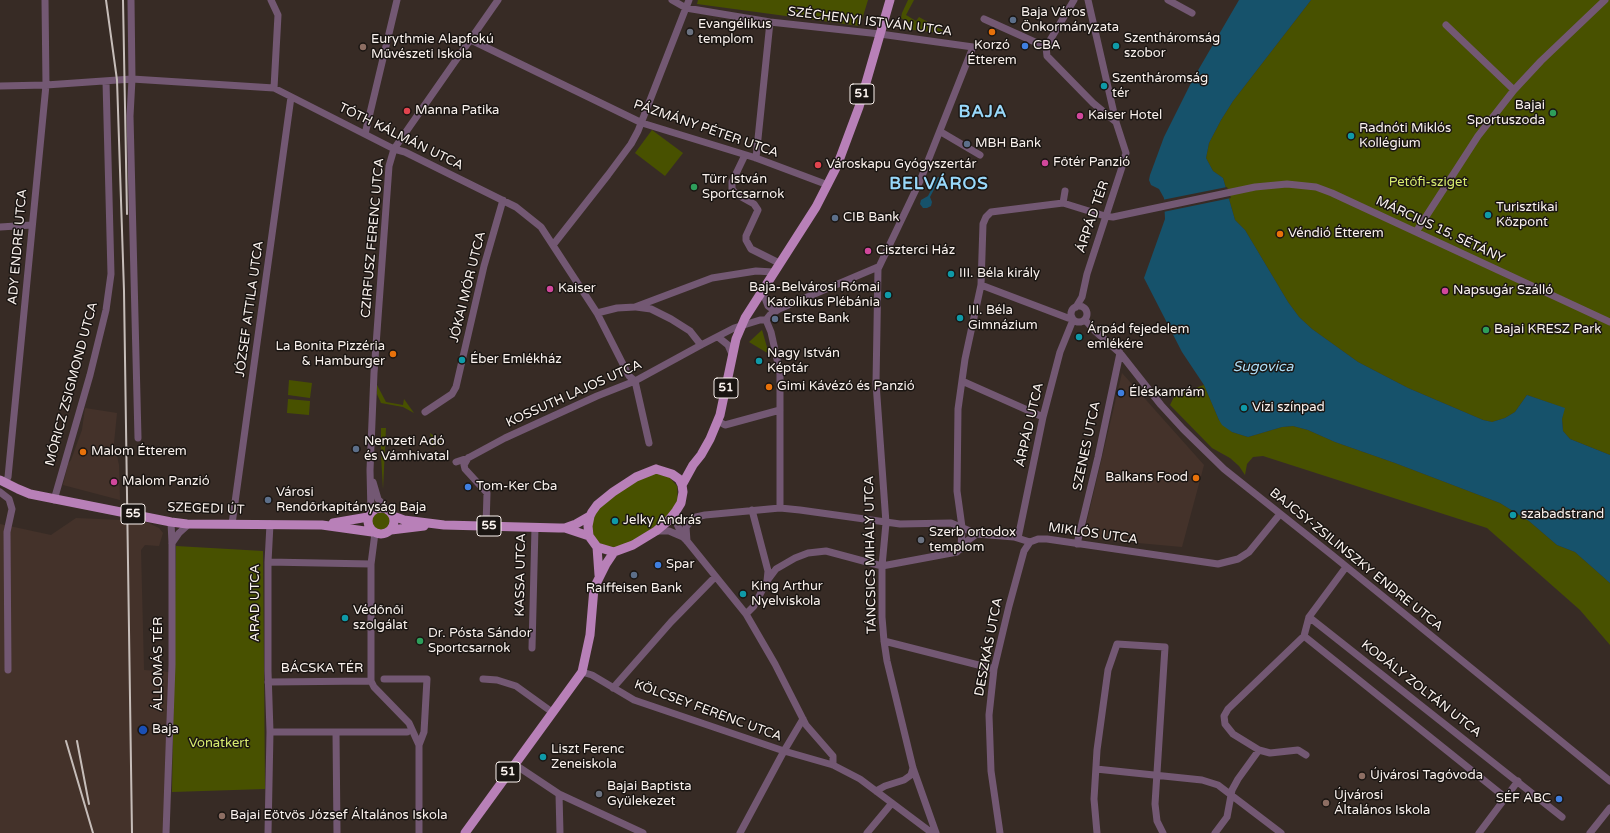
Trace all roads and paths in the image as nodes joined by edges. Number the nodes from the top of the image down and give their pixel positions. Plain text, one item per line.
1 (45, 0) edge
2 (131, 0) edge
3 (271, 0) edge
4 (397, 0) edge
5 (498, 0) edge
6 (672, 0) edge
7 (689, 0) edge
8 (890, 0) edge
9 (1074, 0) edge
10 (1088, 0) edge
11 (1168, 0) edge
12 (1605, 0) edge
13 (686, 8) junction
14 (1192, 13) dead end
15 (984, 19) dead end
16 (770, 22) junction
17 (1446, 25) dead end
18 (880, 34) junction
19 (471, 40) junction
20 (1046, 47) junction
21 (132, 79) junction
22 (106, 81) junction
23 (46, 85) junction
24 (0, 86) edge
25 (274, 88) junction
26 (1514, 90) junction
27 (292, 97) junction
28 (1116, 122) junction
29 (642, 123) junction
30 (940, 132) junction
31 (365, 134) junction
32 (394, 149) junction
33 (745, 155) junction
34 (980, 155) dead end
35 (756, 158) junction
36 (828, 185) junction
37 (1065, 191) dead end
38 (503, 200) junction
39 (1063, 203) junction
40 (1105, 216) junction
41 (32, 225) junction
42 (0, 226) edge
43 (1416, 232) junction
44 (552, 245) junction
45 (779, 263) junction
46 (878, 267) junction
47 (773, 272) junction
48 (981, 285) junction
49 (762, 290) junction
50 (635, 307) junction
51 (779, 310) junction
52 (1083, 312) junction
53 (597, 313) junction
54 (1073, 319) junction
55 (766, 320) junction
56 (1610, 322) edge
57 (741, 326) junction
58 (718, 336) junction
59 (701, 345) junction
60 (1120, 353) junction
61 (732, 354) junction
62 (635, 381) junction
63 (962, 382) junction
64 (780, 410) junction
65 (424, 412) dead end
66 (1043, 417) junction
67 (718, 421) junction
68 (138, 438) dead end
69 (649, 443) dead end
70 (468, 458) junction
71 (456, 462) dead end
72 (693, 465) junction
73 (370, 470) junction
74 (672, 474) junction
75 (2, 481) edge
76 (682, 485) junction
77 (0, 492) edge
78 (54, 500) junction
79 (780, 508) junction
80 (752, 510) junction
81 (676, 511) junction
82 (391, 513) junction
83 (1280, 514) junction
84 (370, 515) junction
85 (590, 516) junction
86 (171, 522) junction
87 (886, 523) junction
88 (189, 524) junction
89 (232, 524) junction
90 (270, 524) junction
91 (322, 525) junction
92 (444, 525) junction
93 (486, 526) junction
94 (535, 527) junction
95 (962, 527) junction
96 (565, 528) junction
97 (391, 530) junction
98 (656, 531) junction
99 (374, 532) junction
100 (977, 534) junction
101 (589, 536) junction
102 (1018, 538) junction
103 (685, 539) junction
104 (1030, 542) junction
105 (172, 543) junction
106 (1078, 544) junction
107 (597, 547) junction
108 (961, 549) junction
109 (614, 552) junction
110 (268, 562) junction
111 (371, 564) junction
112 (882, 566) junction
113 (1346, 568) junction
114 (599, 576) junction
115 (715, 577) junction
116 (767, 581) junction
117 (746, 614) junction
118 (1309, 617) junction
119 (1304, 636) junction
120 (884, 641) junction
121 (532, 648) dead end
122 (994, 669) junction
123 (8, 670) dead end
124 (582, 672) junction
125 (384, 678) dead end
126 (483, 678) dead end
127 (371, 681) junction
128 (268, 682) junction
129 (613, 688) junction
130 (552, 712) junction
131 (803, 719) junction
132 (270, 732) junction
133 (336, 732) junction
134 (407, 732) dead end
135 (419, 745) junction
136 (1259, 750) junction
137 (784, 751) junction
138 (1306, 755) dead end
139 (514, 764) junction
140 (833, 765) junction
141 (913, 768) junction
142 (1096, 769) junction
143 (1158, 776) junction
144 (1518, 781) junction
145 (1610, 781) edge
146 (876, 791) junction
147 (559, 794) junction
148 (1232, 795) junction
149 (1506, 798) junction
150 (892, 803) junction
151 (1610, 808) edge
152 (1562, 817) dead end
153 (166, 833) edge
154 (268, 833) edge
155 (337, 833) edge
156 (419, 833) edge
157 (465, 833) edge
158 (560, 833) edge
159 (643, 833) edge
160 (740, 833) edge
161 (867, 833) edge
162 (932, 833) edge
163 (936, 833) edge
164 (1000, 833) edge
165 (1097, 833) edge
166 (1163, 833) edge
167 (1215, 833) edge
168 (1281, 833) edge
169 (1479, 833) edge
170 (1590, 833) edge

1 - 23 street, ADY ENDRE UTCA
2 - 21 street
3 - 25 street
4 - 31 street
5 - 19 street, CZIRFUSZ FERENC UTCA
6 - 13 street, SZÉCHENYI ISTVÁN UTCA
7 - 13 street
8 - 18 main road, 51
9 - 20 street
10 - 28 street
11 - 14 street
12 - 26 street
13 - 16 street, SZÉCHENYI ISTVÁN UTCA
13 - 29 street
15 - 20 street
16 - 18 street, SZÉCHENYI ISTVÁN UTCA
16 - 35 street
17 - 26 street
18 - 30 street, SZÉCHENYI ISTVÁN UTCA
18 - 36 main road, 51
19 - 29 street, PÁZMÁNY PÉTER UTCA
19 - 32 street, CZIRFUSZ FERENC UTCA
20 - 28 street
21 - 22 street, TÓTH KÁLMÁN UTCA
21 - 25 street, TÓTH KÁLMÁN UTCA
21 - 68 street
22 - 23 street, TÓTH KÁLMÁN UTCA
22 - 78 street, MÓRICZ ZSIGMOND UTCA
23 - 24 street, TÓTH KÁLMÁN UTCA
23 - 41 street, ADY ENDRE UTCA
25 - 27 street, TÓTH KÁLMÁN UTCA
26 - 43 street
27 - 31 street, TÓTH KÁLMÁN UTCA
27 - 89 street, JÓZSEF ATTILA UTCA
28 - 40 street, ÁRPÁD TÉR
29 - 33 street, PÁZMÁNY PÉTER UTCA
29 - 44 street
30 - 34 street
30 - 46 street
31 - 32 street, TÓTH KÁLMÁN UTCA
32 - 38 street, TÓTH KÁLMÁN UTCA
32 - 73 street, CZIRFUSZ FERENC UTCA
33 - 35 street, PÁZMÁNY PÉTER UTCA
33 - 45 street
35 - 36 street, PÁZMÁNY PÉTER UTCA
36 - 45 main road, 51
37 - 39 street
38 - 44 street, TÓTH KÁLMÁN UTCA
38 - 65 street, JÓKAI MÓR UTCA
39 - 40 street
39 - 48 street
40 - 43 street, MÁRCIUS 15. SÉTÁNY
40 - 52 street, ÁRPÁD TÉR
41 - 42 street
41 - 75 street, ADY ENDRE UTCA
43 - 56 street, MÁRCIUS 15. SÉTÁNY
44 - 53 street, TÓTH KÁLMÁN UTCA
45 - 47 main road, 51
46 - 51 street
46 - 87 street, TÁNCSICS MIHÁLY UTCA
47 - 49 main road, 51
47 - 50 street
48 - 54 street
48 - 63 street
49 - 51 street
49 - 57 main road, 51
50 - 53 street
50 - 59 street
51 - 55 street
52 - 54 street
52 - 54 street
52 - 60 street, BAJCSY-ZSILINSZKY ENDRE UTCA
53 - 62 street, TÓTH KÁLMÁN UTCA
54 - 66 street, ÁRPÁD UTCA
55 - 57 street, KOSSUTH LAJOS UTCA
55 - 64 street
57 - 58 street, KOSSUTH LAJOS UTCA
57 - 61 main road, 51
58 - 59 street, KOSSUTH LAJOS UTCA
58 - 61 street
59 - 62 street, KOSSUTH LAJOS UTCA
60 - 83 street, BAJCSY-ZSILINSZKY ENDRE UTCA
60 - 106 street, SZENES UTCA
61 - 67 main road, 51
62 - 69 street, TÓTH KÁLMÁN UTCA
62 - 70 street, KOSSUTH LAJOS UTCA
63 - 66 street
63 - 95 street
64 - 67 street
64 - 79 street
66 - 102 street, ÁRPÁD UTCA
67 - 72 main road, 51
70 - 71 street, KOSSUTH LAJOS UTCA
70 - 93 street
72 - 74 main road
72 - 76 main road, 51
73 - 82 street
73 - 84 street
74 - 76 main road
74 - 85 main road
75 - 78 main road, SZEGEDI ÚT / 55
76 - 81 main road, 51
77 - 123 street
78 - 86 main road, SZEGEDI ÚT / 55
79 - 80 street, MIKLÓS UTCA
79 - 87 street, MIKLÓS UTCA
80 - 103 street, MIKLÓS UTCA
80 - 116 street
81 - 98 main road, 51
81 - 103 street
82 - 84 main road, 55
82 - 92 main road, 55
82 - 97 main road
83 - 106 street, MIKLÓS UTCA
83 - 113 street, BAJCSY-ZSILINSZKY ENDRE UTCA
84 - 91 main road, SZEGEDI ÚT / 55
84 - 99 main road
85 - 96 main road, 55
85 - 101 main road
86 - 88 main road, SZEGEDI ÚT / 55
86 - 105 street, ÁLLOMÁS TÉR
87 - 95 street, MIKLÓS UTCA
87 - 112 street, TÁNCSICS MIHÁLY UTCA
88 - 89 main road, SZEGEDI ÚT / 55
88 - 105 street
89 - 90 main road, SZEGEDI ÚT / 55
90 - 91 main road, SZEGEDI ÚT / 55
90 - 110 street, ARAD UTCA
91 - 99 main road, SZEGEDI ÚT / 55
92 - 93 main road, 55
92 - 97 main road, 55
93 - 94 main road, 55
94 - 96 main road, 55
94 - 121 street, KASSA UTCA
95 - 100 street, MIKLÓS UTCA
95 - 108 street
96 - 101 main road, 55
97 - 99 main road, 55
98 - 103 street
98 - 109 main road, 51
99 - 111 street
100 - 102 street, MIKLÓS UTCA
100 - 108 street
101 - 107 main road
102 - 104 street, MIKLÓS UTCA
103 - 115 street
104 - 106 street, MIKLÓS UTCA
104 - 122 street, DESZKÁS UTCA
105 - 153 street, ÁLLOMÁS TÉR
107 - 109 main road
107 - 114 main road, 51
108 - 112 street
109 - 114 main road, 51
110 - 111 street
110 - 128 street, ARAD UTCA
111 - 127 street
112 - 116 street
112 - 120 street, TÁNCSICS MIHÁLY UTCA
113 - 118 street
113 - 145 street, BAJCSY-ZSILINSZKY ENDRE UTCA
114 - 124 main road, 51
115 - 117 street
115 - 129 street
116 - 117 street
117 - 131 street
118 - 119 street
118 - 144 street, KODÁLY ZOLTÁN UTCA
119 - 136 street
119 - 149 street
120 - 122 street
120 - 141 street, TÁNCSICS MIHÁLY UTCA
122 - 164 street, DESZKÁS UTCA
124 - 129 street, KÖLCSEY FERENC UTCA
124 - 130 main road, 51
125 - 135 street
126 - 130 street
127 - 128 street, BÁCSKA TÉR
127 - 135 street, BÁCSKA TÉR
128 - 132 street, BÁCSKA TÉR
129 - 137 street, KÖLCSEY FERENC UTCA
130 - 139 main road, 51
131 - 137 street, KÖLCSEY FERENC UTCA
131 - 140 street
132 - 133 street
132 - 154 street, BÁCSKA TÉR
133 - 134 street
133 - 155 street
135 - 156 street
136 - 138 street
136 - 148 street
137 - 140 street, KÖLCSEY FERENC UTCA
137 - 160 street
139 - 147 street
139 - 157 main road, 51
140 - 146 street, KÖLCSEY FERENC UTCA
141 - 146 street
141 - 163 street, TÁNCSICS MIHÁLY UTCA
142 - 143 street
142 - 143 street
142 - 165 street
143 - 148 street
143 - 166 street
144 - 149 street
144 - 152 street, KODÁLY ZOLTÁN UTCA
146 - 150 street, KÖLCSEY FERENC UTCA
147 - 158 street
147 - 159 street
148 - 167 street
148 - 168 street
149 - 169 street
150 - 161 street
150 - 162 street, KÖLCSEY FERENC UTCA
151 - 170 street

